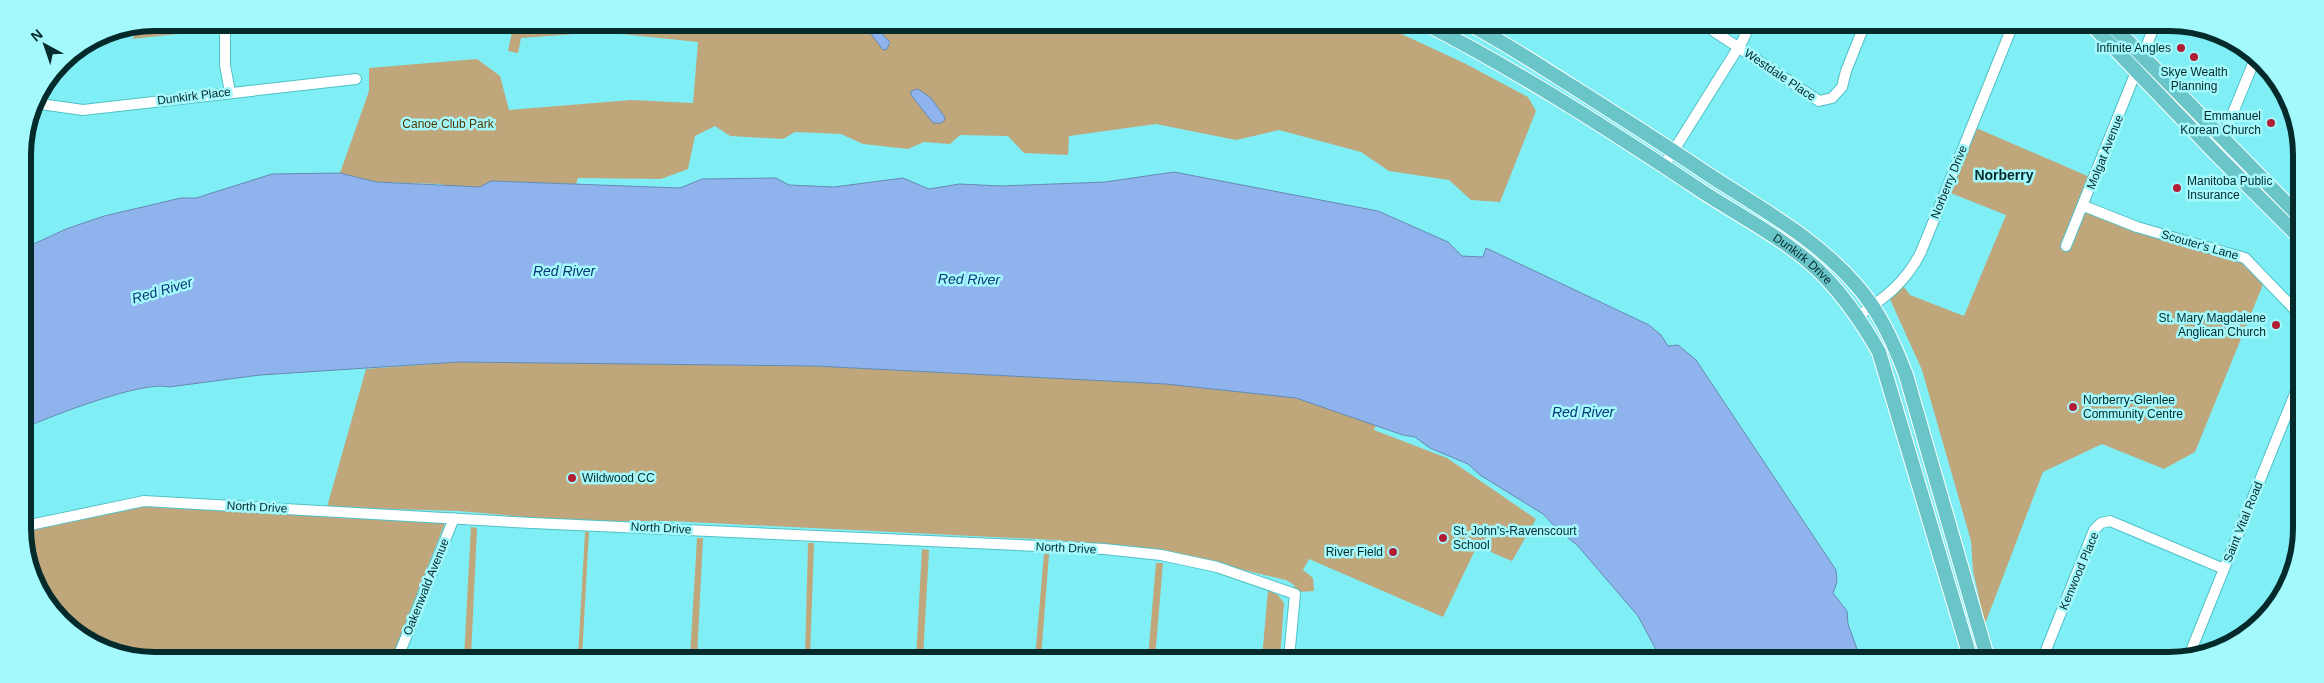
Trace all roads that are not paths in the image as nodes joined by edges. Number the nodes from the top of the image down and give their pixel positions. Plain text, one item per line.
1 (1440, 31) edge
2 (1482, 31) edge
3 (1714, 31) edge
4 (1747, 31) edge
5 (1862, 31) edge
6 (2010, 31) edge
7 (2098, 31) edge
8 (2118, 31) edge
9 (2152, 31) edge
10 (225, 32) edge
11 (1739, 47) junction
12 (2142, 57) junction
13 (2253, 65) edge
14 (2138, 72) junction
15 (356, 79) dead end
16 (230, 92) junction
17 (43, 104) edge
18 (2223, 138) junction
19 (1673, 151) junction
20 (2216, 154) junction
21 (1664, 166) junction
22 (2084, 206) junction
23 (2293, 210) edge
24 (2293, 232) edge
25 (2066, 246) dead end
26 (1873, 306) junction
27 (2293, 308) edge
28 (1858, 316) junction
29 (2293, 398) edge
30 (454, 518) junction
31 (31, 525) edge
32 (2224, 569) junction
33 (2192, 649) edge
34 (1290, 651) edge
35 (1968, 651) edge
36 (1985, 651) edge
37 (2046, 651) edge
38 (400, 652) edge

1 - 21 main road, Dunkirk Drive
2 - 19 main road, Dunkirk Drive
3 - 11 street, Westdale Place
4 - 11 street
5 - 11 street, Westdale Place
6 - 26 street, Norberry Drive
7 - 14 main road
8 - 12 main road
9 - 12 street, Molgat Avenue
10 - 16 street
11 - 19 street
12 - 14 street, Molgat Avenue
12 - 18 main road
13 - 18 street
14 - 20 main road
14 - 22 street, Molgat Avenue
15 - 16 street, Dunkirk Place
16 - 17 street, Dunkirk Place
18 - 20 street
18 - 23 main road
19 - 21 street
19 - 26 main road, Dunkirk Drive
20 - 24 main road
21 - 28 main road, Dunkirk Drive
22 - 25 street, Molgat Avenue
22 - 27 street, Scouter's Lane
26 - 28 street, Norberry Drive
26 - 36 main road, Dunkirk Drive
28 - 35 main road, Dunkirk Drive
29 - 32 street, Saint Vital Road
30 - 31 street, North Drive
30 - 34 street, North Drive
30 - 38 street, Oakenwald Avenue
32 - 33 street, Saint Vital Road
32 - 37 street, Kenwood Place

